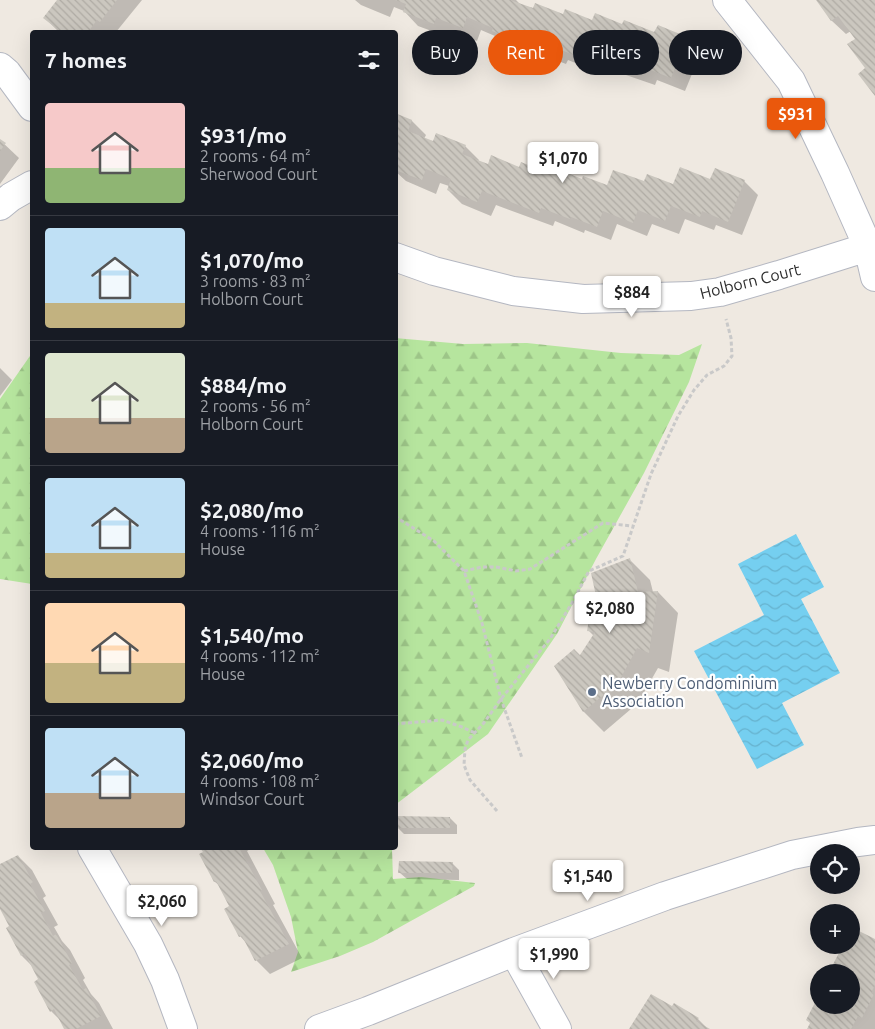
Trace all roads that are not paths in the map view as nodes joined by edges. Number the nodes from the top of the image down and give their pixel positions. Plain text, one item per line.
1 (727, 0) edge
2 (0, 67) edge
3 (30, 104) edge
4 (30, 186) edge
5 (0, 206) edge
6 (868, 247) junction
7 (398, 258) edge
8 (875, 277) edge
9 (875, 840) edge
10 (93, 850) edge
11 (514, 952) junction
12 (183, 1029) edge
13 (319, 1029) edge
14 (556, 1029) edge

1 - 6 street
2 - 3 street
4 - 5 street
6 - 7 street, Holborn Court
6 - 8 street
9 - 11 street
10 - 12 street
11 - 13 street
11 - 14 street

